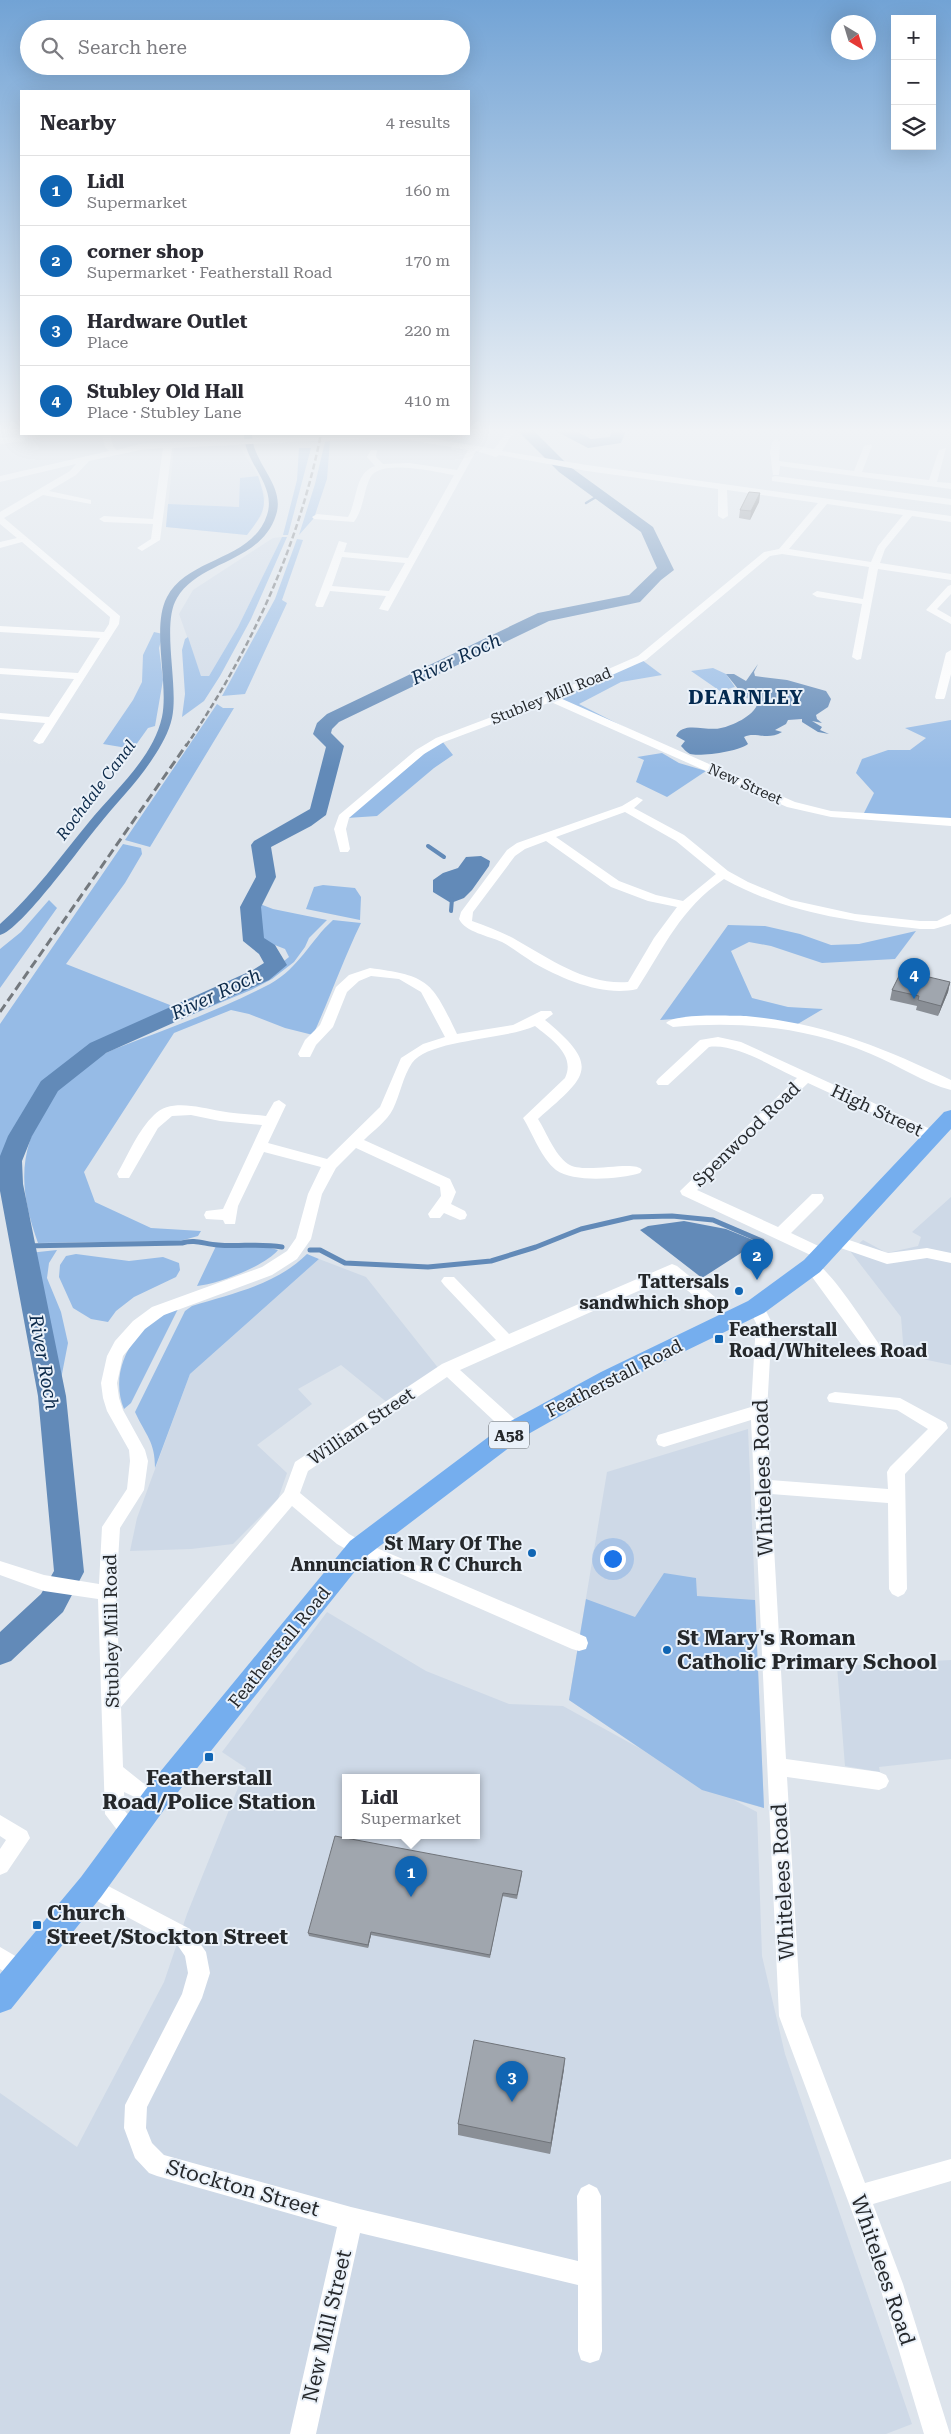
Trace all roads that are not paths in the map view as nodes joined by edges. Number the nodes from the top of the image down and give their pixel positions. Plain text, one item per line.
1 (14, 542) edge
2 (27, 542) edge
3 (152, 542) edge
4 (422, 542) edge
5 (791, 542) edge
6 (886, 542) edge
7 (342, 543) dead end
8 (0, 545) edge
9 (142, 548) dead end
10 (782, 552) junction
11 (338, 554) junction
12 (411, 561) junction
13 (874, 566) junction
14 (951, 577) edge
15 (326, 588) junction
16 (951, 588) edge
17 (392, 594) junction
18 (816, 594) dead end
19 (866, 602) junction
20 (320, 605) dead end
21 (384, 608) dead end
22 (951, 621) edge
23 (0, 629) edge
24 (106, 635) junction
25 (951, 653) edge
26 (857, 657) dead end
27 (0, 671) edge
28 (80, 676) junction
29 (940, 697) dead end
30 (551, 698) junction
31 (0, 716) edge
32 (52, 720) junction
33 (39, 742) dead end
34 (637, 800) dead end
35 (626, 808) junction
36 (951, 822) edge
37 (547, 836) junction
38 (344, 849) dead end
39 (724, 874) junction
40 (683, 906) junction
41 (951, 918) edge
42 (631, 986) junction
43 (631, 1001) dead end
44 (673, 1023) dead end
45 (454, 1041) junction
46 (305, 1054) dead end
47 (806, 1077) junction
48 (663, 1082) dead end
49 (951, 1086) edge
50 (279, 1105) dead end
51 (951, 1117) edge
52 (271, 1121) junction
53 (934, 1136) junction
54 (354, 1141) junction
55 (259, 1146) junction
56 (330, 1165) junction
57 (626, 1168) dead end
58 (124, 1174) dead end
59 (817, 1198) dead end
60 (211, 1215) dead end
61 (460, 1215) dead end
62 (780, 1235) junction
63 (824, 1254) junction
64 (951, 1258) edge
65 (449, 1281) dead end
66 (707, 1297) dead end
67 (756, 1307) junction
68 (506, 1341) junction
69 (875, 1351) dead end
70 (448, 1368) junction
71 (835, 1398) dead end
72 (760, 1411) junction
73 (515, 1430) junction
74 (664, 1440) dead end
75 (762, 1486) junction
76 (291, 1495) junction
77 (897, 1497) junction
78 (359, 1548) junction
79 (0, 1568) edge
80 (898, 1589) dead end
81 (107, 1593) junction
82 (579, 1643) dead end
83 (111, 1704) junction
84 (777, 1766) junction
85 (114, 1772) junction
86 (879, 1780) dead end
87 (156, 1798) junction
88 (0, 1824) edge
89 (131, 1832) junction
90 (0, 1864) edge
91 (91, 1887) junction
92 (11, 1964) edge
93 (0, 1998) edge
94 (951, 2170) edge
95 (589, 2196) dead end
96 (858, 2197) junction
97 (351, 2218) junction
98 (590, 2276) junction
99 (590, 2351) dead end
100 (303, 2434) edge
101 (937, 2434) edge

1 - 8 street
2 - 24 street
3 - 9 street
4 - 12 street
5 - 10 street
6 - 13 street
7 - 11 street
10 - 13 street
10 - 30 street, Stubley Mill Road
11 - 12 street
11 - 15 street
12 - 17 street
13 - 14 street
13 - 19 street
15 - 17 street
15 - 20 street
16 - 22 street
17 - 21 street
18 - 19 street
19 - 26 street
23 - 24 street
24 - 28 street
25 - 29 street
27 - 28 street
28 - 32 street
30 - 36 street, New Street
30 - 38 street, Stubley Mill Road
31 - 32 street
32 - 33 street
34 - 35 street
35 - 37 street
35 - 39 street
37 - 40 street
37 - 42 street
39 - 40 street
39 - 41 street
40 - 42 street
42 - 43 street
44 - 49 street
45 - 46 street
45 - 54 street, Stubley Mill Road
45 - 57 street, Stubley Mill Road
47 - 48 street, High Street
47 - 53 street, High Street
47 - 62 street, Spenwood Road
50 - 52 street
51 - 53 highway, Featherstall Road / A58
52 - 55 street
52 - 58 street
53 - 63 highway, Featherstall Road / A58
54 - 56 street, Stubley Mill Road
54 - 61 street
55 - 56 street
55 - 60 street
56 - 81 street, Stubley Mill Road
59 - 62 street
62 - 63 street, Spenwood Road
63 - 64 street, Spenwood Road
63 - 67 highway, Featherstall Road / A58
63 - 69 street
65 - 68 street
66 - 68 street, William Street
67 - 72 street, Whitelees Road
67 - 73 highway, Featherstall Road / A58
68 - 70 street, William Street
70 - 73 street
70 - 76 street, William Street
71 - 77 street
72 - 74 street
72 - 75 street, Whitelees Road
73 - 78 highway, Featherstall Road / A58
75 - 77 street
75 - 84 street, Whitelees Road
76 - 78 street
76 - 83 street, William Street
77 - 80 street
78 - 82 street
78 - 87 highway, Featherstall Road / A58
79 - 81 street
81 - 83 street, Stubley Mill Road
83 - 85 street, Stubley Mill Road
84 - 86 street
84 - 96 street, Whitelees Road
85 - 87 street
85 - 89 street, Stubley Mill Road
87 - 89 highway, Featherstall Road / A58
88 - 90 street
89 - 91 highway, A58
91 - 92 highway, A58
91 - 97 street, Stockton Street
92 - 93 highway, A58
94 - 96 street
95 - 98 street
96 - 101 street, Whitelees Road
97 - 98 street, Stockton Street
97 - 100 street, New Mill Street
98 - 99 street

